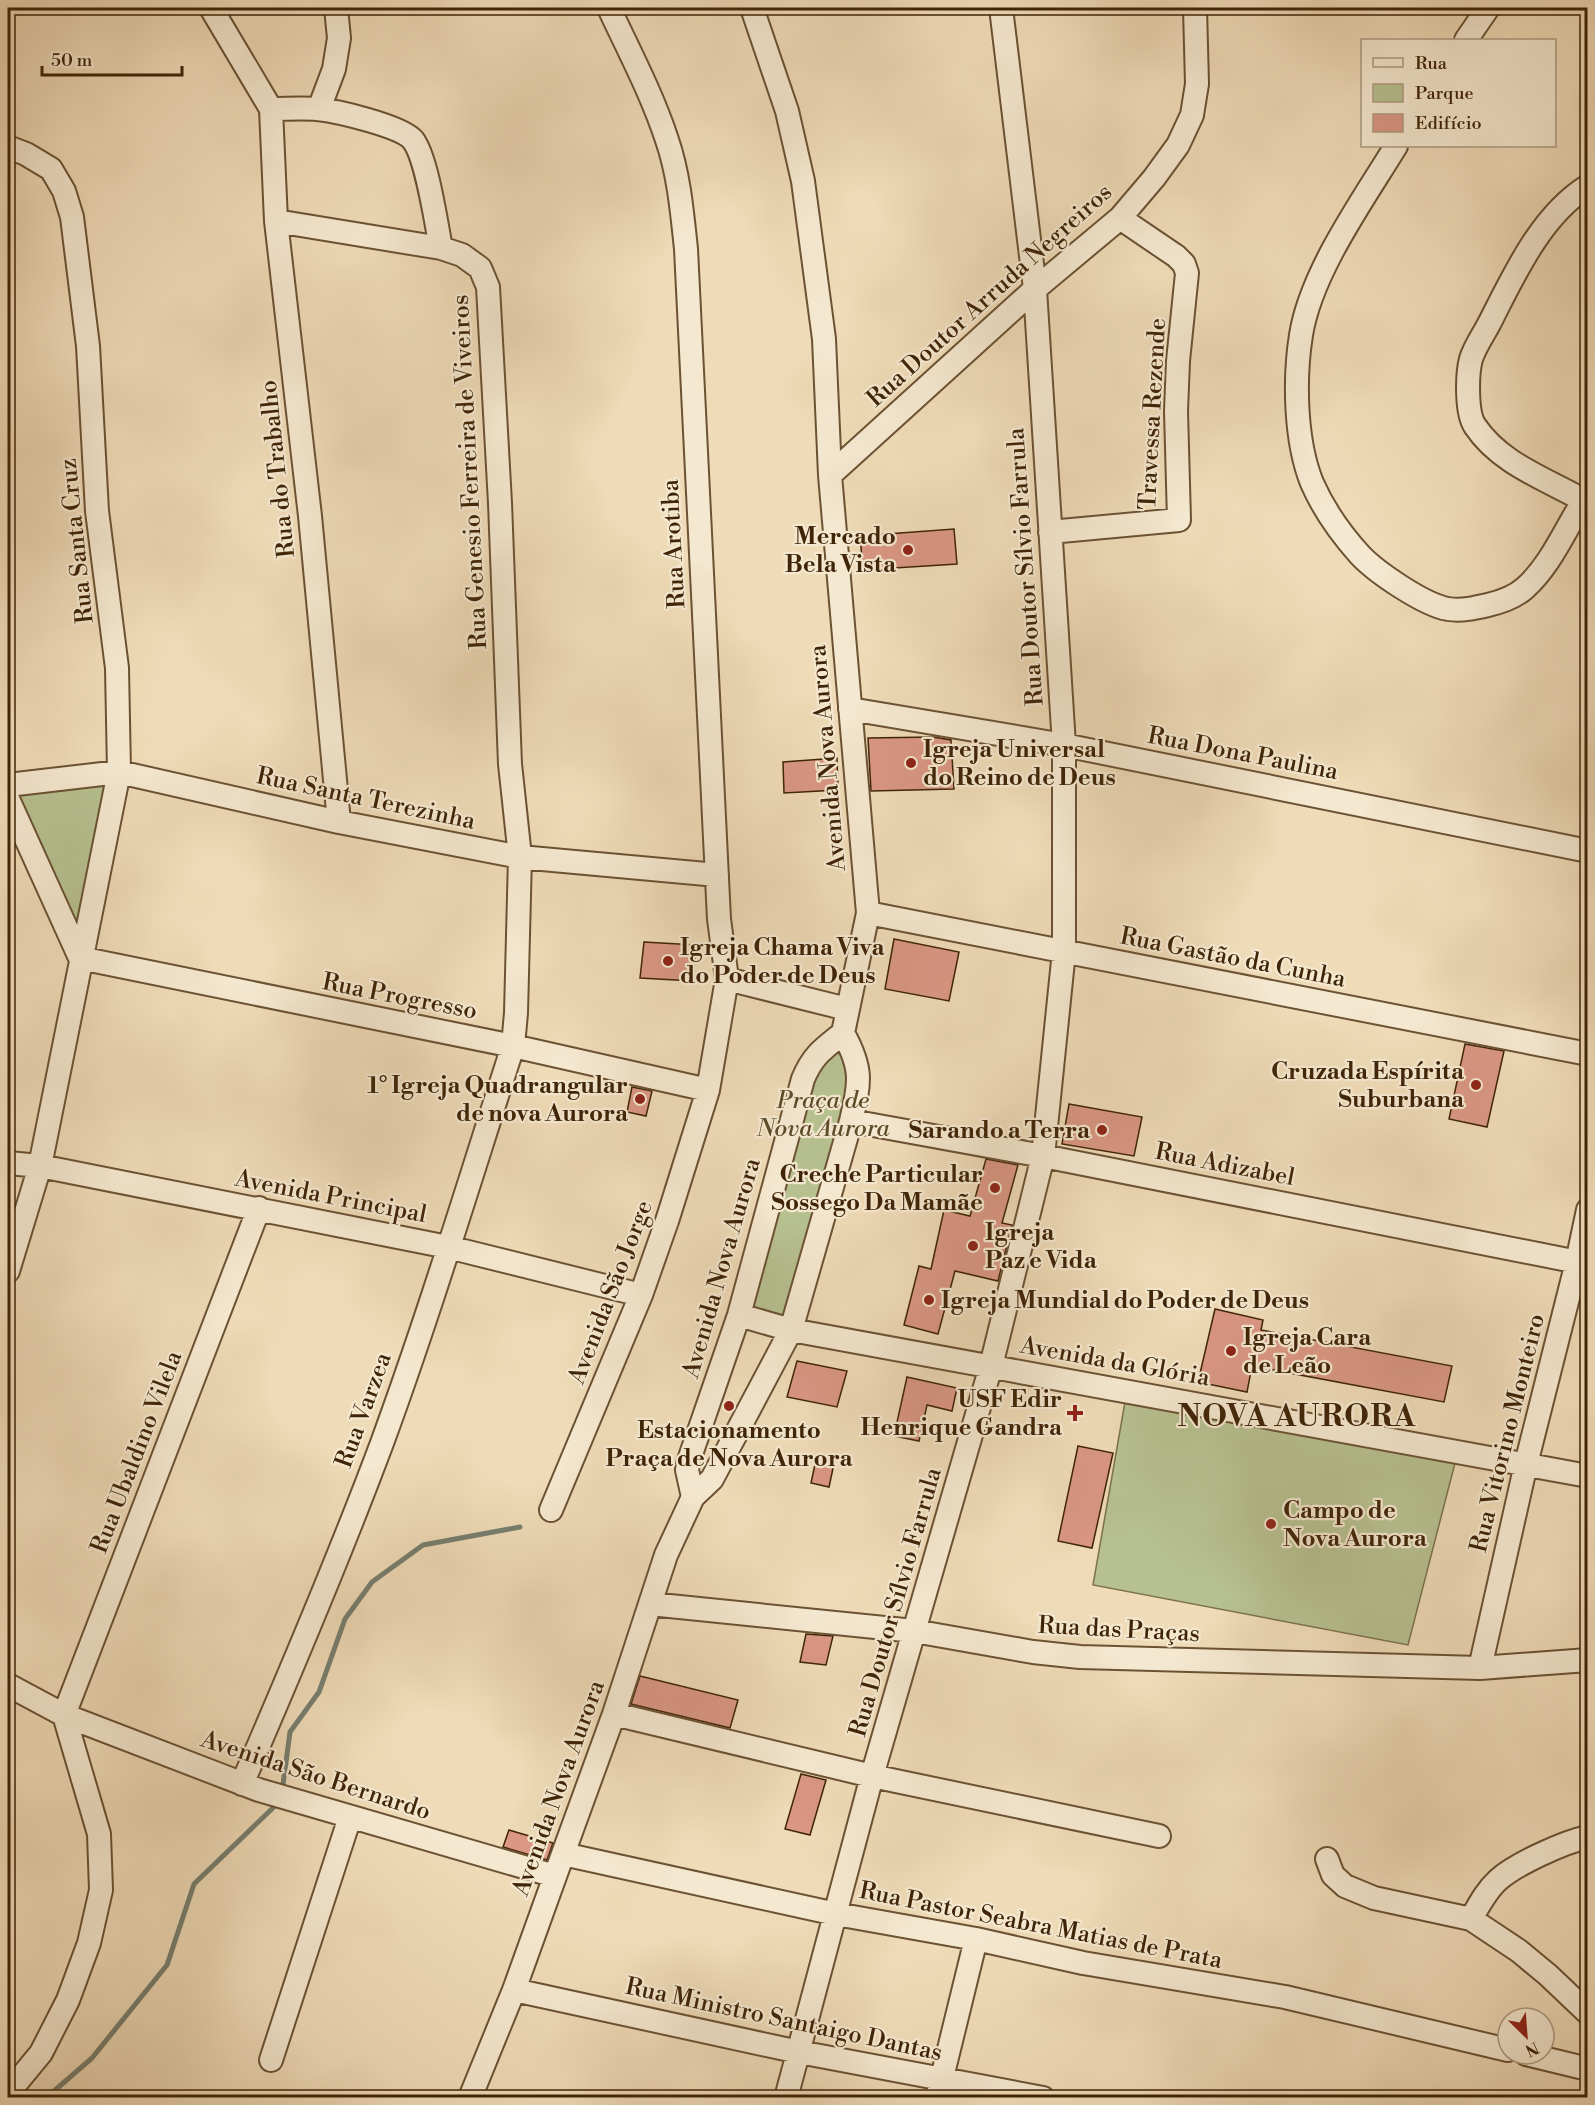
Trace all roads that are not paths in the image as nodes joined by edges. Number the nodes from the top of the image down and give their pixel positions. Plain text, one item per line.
1 (211, 8) edge
2 (336, 8) edge
3 (609, 8) edge
4 (752, 8) edge
5 (1001, 8) edge
6 (1195, 8) edge
7 (1488, 8) edge
8 (1467, 39) edge
9 (271, 109) junction
10 (320, 109) junction
11 (8, 147) edge
12 (1395, 147) edge
13 (1587, 186) edge
14 (1120, 218) junction
15 (276, 221) junction
16 (441, 248) junction
17 (1035, 289) junction
18 (830, 475) junction
19 (1586, 499) edge
20 (1050, 532) junction
21 (850, 709) junction
22 (1064, 745) junction
23 (119, 772) junction
24 (8, 786) edge
25 (8, 799) edge
26 (339, 822) junction
27 (1587, 850) edge
28 (520, 857) junction
29 (717, 875) junction
30 (868, 913) junction
31 (1064, 951) junction
32 (80, 958) junction
33 (727, 979) junction
34 (847, 1009) junction
35 (843, 1033) junction
36 (513, 1046) junction
37 (1587, 1054) edge
38 (708, 1090) junction
39 (851, 1121) junction
40 (1043, 1155) junction
41 (8, 1163) edge
42 (40, 1166) junction
43 (259, 1208) junction
44 (1587, 1210) edge
45 (448, 1247) junction
46 (1582, 1263) edge
47 (8, 1271) edge
48 (641, 1295) junction
49 (739, 1315) junction
50 (791, 1330) junction
51 (991, 1366) junction
52 (1526, 1464) junction
53 (1587, 1476) edge
54 (693, 1497) junction
55 (551, 1510) dead end
56 (650, 1604) junction
57 (915, 1630) junction
58 (1587, 1660) edge
59 (1480, 1668) junction
60 (8, 1685) edge
61 (614, 1714) junction
62 (64, 1715) junction
63 (872, 1776) junction
64 (251, 1787) junction
65 (350, 1817) junction
66 (1159, 1836) dead end
67 (1587, 1837) edge
68 (563, 1854) junction
69 (1327, 1859) dead end
70 (555, 1876) junction
71 (836, 1914) junction
72 (1471, 1919) junction
73 (976, 1939) junction
74 (514, 1990) junction
75 (1587, 2013) edge
76 (1496, 2047) edge
77 (798, 2052) junction
78 (271, 2060) dead end
79 (1556, 2061) edge
80 (1587, 2068) edge
81 (940, 2088) edge
82 (8, 2093) edge
83 (470, 2097) edge
84 (786, 2097) edge
85 (1043, 2097) edge

1 - 9 street
2 - 10 street
3 - 29 street, Rua Arotiba
4 - 18 street, Avenida Nova Aurora
5 - 17 street, Rua Doutor Sílvio Farrula
6 - 14 street, Rua Doutor Arruda Negreiros
7 - 8 street
9 - 10 street
9 - 15 street, Rua do Trabalho
10 - 16 street
11 - 23 street, Rua Santa Cruz
12 - 19 street
13 - 19 street
14 - 17 street, Rua Doutor Arruda Negreiros
14 - 20 street, Travessa Rezende
15 - 16 street, Rua Genesio Ferreira de Viveiros
15 - 26 street, Rua do Trabalho
16 - 28 street, Rua Genesio Ferreira de Viveiros
17 - 18 street, Rua Doutor Arruda Negreiros
17 - 20 street, Rua Doutor Sílvio Farrula
18 - 21 street, Avenida Nova Aurora
20 - 22 street, Rua Doutor Sílvio Farrula
21 - 22 street, Rua Dona Paulina
21 - 30 street, Avenida Nova Aurora
22 - 27 street, Rua Dona Paulina
22 - 31 street, Rua Doutor Sílvio Farrula
23 - 24 street, Rua Santa Terezinha
23 - 26 street, Rua Santa Terezinha
23 - 32 street, Rua Santa Cruz
25 - 32 street
26 - 28 street, Rua Santa Terezinha
28 - 29 street, Rua Santa Terezinha
28 - 36 street, Rua Genesio Ferreira de Viveiros
29 - 33 street, Rua Arotiba
30 - 31 street, Rua Gastão da Cunha
30 - 34 street, Avenida Nova Aurora
31 - 37 street, Rua Gastão da Cunha
31 - 40 street, Rua Doutor Sílvio Farrula
32 - 36 street, Rua Progresso
32 - 42 street
33 - 34 street
33 - 38 street, Rua Arotiba
34 - 35 street, Avenida Nova Aurora
35 - 39 street, Avenida Nova Aurora
35 - 49 street, Avenida Nova Aurora
36 - 38 street, Rua Progresso
36 - 45 street, Rua Varzea
38 - 48 street, Avenida São Jorge
39 - 40 street, Rua Adizabel
39 - 50 street, Avenida Nova Aurora
40 - 46 street, Rua Adizabel
40 - 51 street, Rua Doutor Sílvio Farrula
41 - 42 street, Avenida Principal
42 - 43 street, Avenida Principal
42 - 47 street
43 - 45 street, Avenida Principal
43 - 62 street, Rua Ubaldino Vilela
44 - 46 street, Rua Vitorino Monteiro
45 - 48 street, Avenida Principal
45 - 64 street, Rua Varzea
46 - 52 street, Rua Vitorino Monteiro
48 - 55 street, Avenida São Jorge
49 - 50 street, Avenida da Glória
49 - 54 street, Avenida Nova Aurora
50 - 51 street, Avenida da Glória
50 - 54 street, Avenida Nova Aurora
51 - 52 street, Avenida da Glória
51 - 57 street, Rua Doutor Sílvio Farrula
52 - 53 street, Avenida da Glória
52 - 59 street, Rua Vitorino Monteiro
54 - 56 street, Avenida Nova Aurora
56 - 57 street, Rua das Praças
56 - 61 street, Avenida Nova Aurora
57 - 59 street, Rua das Praças
57 - 63 street, Rua Doutor Sílvio Farrula
58 - 59 street, Rua das Praças
60 - 62 street, Avenida São Bernardo
61 - 63 street
61 - 68 street, Avenida Nova Aurora
62 - 64 street, Avenida São Bernardo
62 - 82 street
63 - 66 street
63 - 71 street, Rua Doutor Sílvio Farrula
64 - 65 street, Avenida São Bernardo
65 - 70 street, Avenida São Bernardo
65 - 78 street
67 - 72 street
68 - 70 street, Avenida Nova Aurora
68 - 71 street, Rua Pastor Seabra Matias de Prata
69 - 72 street
70 - 74 street, Avenida Nova Aurora
71 - 73 street, Rua Pastor Seabra Matias de Prata
71 - 77 street, Rua Doutor Sílvio Farrula
72 - 75 street
73 - 76 street, Rua Pastor Seabra Matias de Prata
73 - 81 street
74 - 77 street, Rua Ministro Santaigo Dantas
74 - 83 street, Avenida Nova Aurora
77 - 81 street, Rua Ministro Santaigo Dantas
77 - 84 street, Rua Doutor Sílvio Farrula
79 - 80 street
81 - 85 street, Rua Ministro Santaigo Dantas

